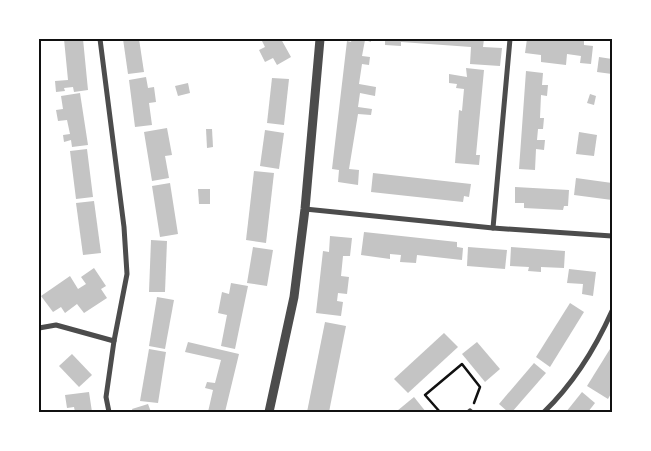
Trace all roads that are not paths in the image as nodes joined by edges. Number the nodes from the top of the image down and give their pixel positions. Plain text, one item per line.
1 (100, 39) edge
2 (320, 39) edge
3 (510, 39) edge
4 (305, 209) junction
5 (493, 228) junction
6 (612, 236) edge
7 (612, 311) edge
8 (39, 328) edge
9 (114, 340) junction
10 (109, 412) edge
11 (269, 412) edge
12 (544, 412) edge

1 - 9 street
2 - 4 street
3 - 5 street
4 - 5 street
4 - 11 street
5 - 6 street
7 - 12 street
8 - 9 street
9 - 10 street

